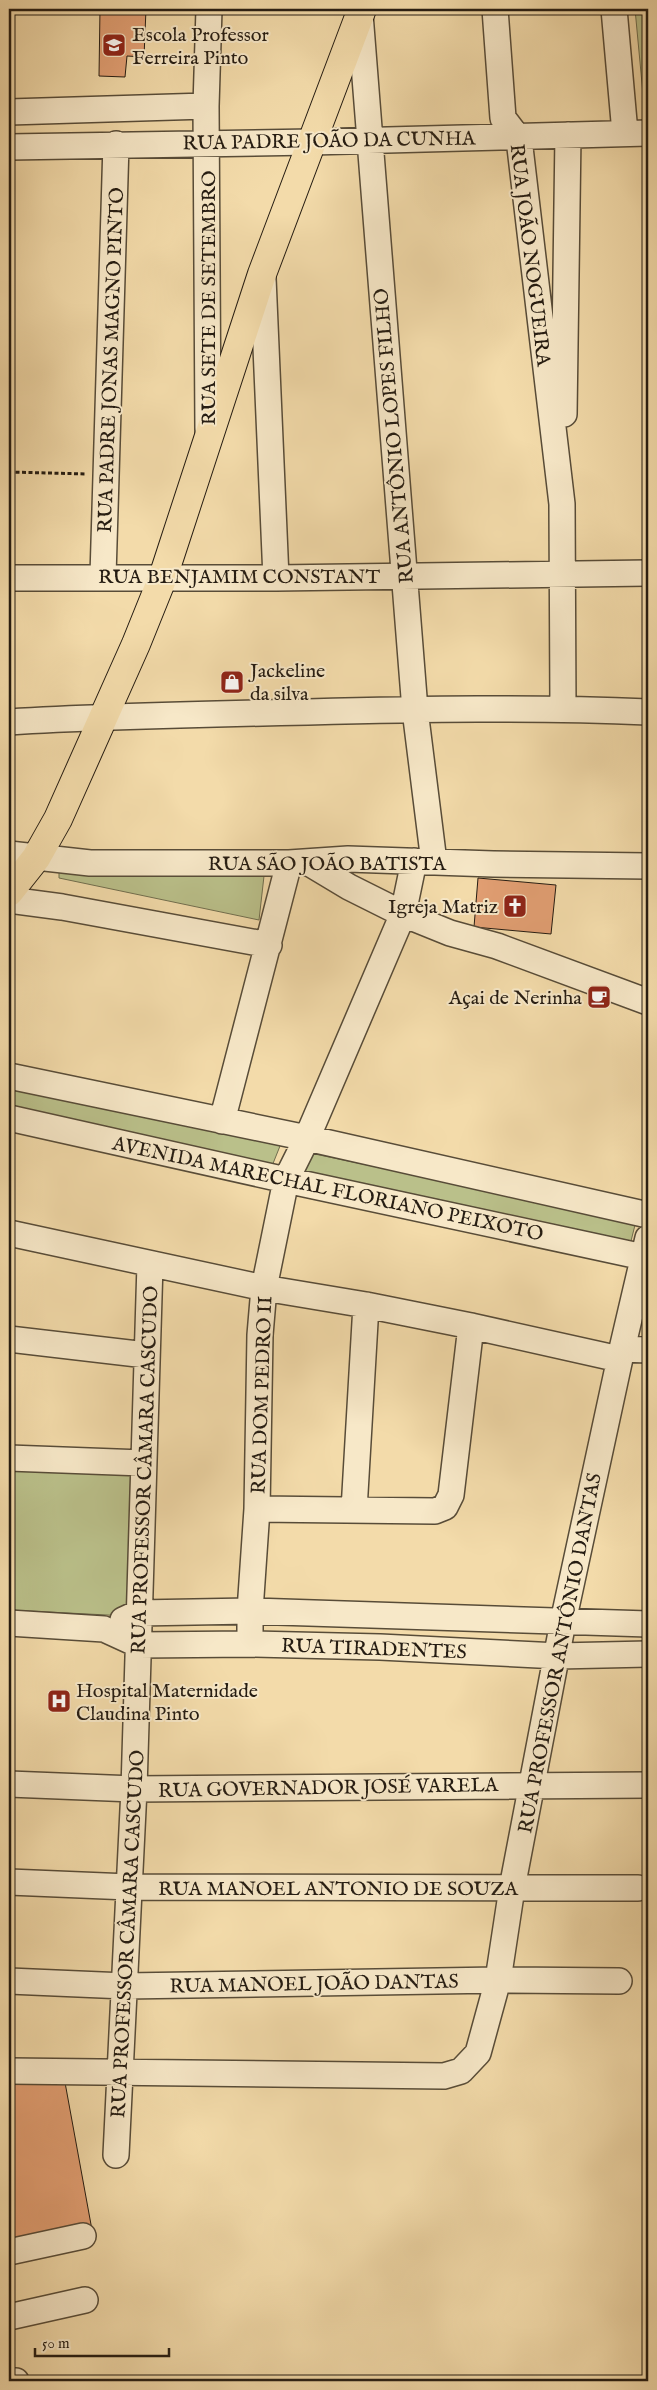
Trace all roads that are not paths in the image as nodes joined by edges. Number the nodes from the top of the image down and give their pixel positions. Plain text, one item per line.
1 (209, 9) edge
2 (495, 9) edge
3 (614, 9) edge
4 (360, 10) edge
5 (206, 106) junction
6 (9, 112) edge
7 (637, 133) edge
8 (568, 135) junction
9 (517, 137) junction
10 (369, 140) junction
11 (312, 142) junction
12 (207, 143) junction
13 (116, 144) junction
14 (9, 146) edge
15 (262, 274) junction
16 (208, 437) junction
17 (562, 504) junction
18 (561, 573) junction
19 (648, 573) edge
20 (405, 574) junction
21 (103, 576) junction
22 (163, 577) junction
23 (9, 578) edge
24 (276, 578) junction
25 (563, 708) junction
26 (415, 710) junction
27 (648, 712) edge
28 (106, 716) junction
29 (9, 722) edge
30 (9, 854) edge
31 (36, 858) junction
32 (424, 862) junction
33 (299, 863) junction
34 (648, 866) edge
35 (9, 892) edge
36 (9, 900) edge
37 (402, 914) junction
38 (269, 945) junction
39 (648, 1002) edge
40 (9, 1076) edge
41 (9, 1118) edge
42 (222, 1121) junction
43 (307, 1138) junction
44 (286, 1180) junction
45 (648, 1215) edge
46 (9, 1233) edge
47 (647, 1251) edge
48 (150, 1264) junction
49 (264, 1288) junction
50 (366, 1305) junction
51 (471, 1326) junction
52 (9, 1339) edge
53 (648, 1350) edge
54 (621, 1354) junction
55 (146, 1355) junction
56 (9, 1458) edge
57 (143, 1463) junction
58 (257, 1509) junction
59 (354, 1510) junction
60 (250, 1611) junction
61 (138, 1613) junction
62 (379, 1615) junction
63 (563, 1622) junction
64 (9, 1623) edge
65 (648, 1624) edge
66 (104, 1629) junction
67 (250, 1644) junction
68 (139, 1646) junction
69 (380, 1647) junction
70 (648, 1654) edge
71 (558, 1656) junction
72 (9, 1784) edge
73 (532, 1784) junction
74 (648, 1785) edge
75 (134, 1789) junction
76 (9, 1882) edge
77 (129, 1888) junction
78 (512, 1888) junction
79 (638, 1888) dead end
80 (498, 1980) junction
81 (619, 1981) dead end
82 (9, 1982) edge
83 (125, 1986) junction
84 (9, 2071) edge
85 (120, 2074) junction
86 (116, 2155) dead end
87 (83, 2236) dead end
88 (9, 2252) edge
89 (85, 2300) dead end
90 (9, 2317) edge

1 - 5 street, RUA SETE DE SETEMBRO
2 - 9 street, RUA JOÃO NOGUEIRA
3 - 7 street
4 - 10 street, RUA ANTÔNIO LOPES FILHO
4 - 11 highway
5 - 6 street, RUA PADRE JOÃO DA CUNHA
5 - 12 street, RUA SETE DE SETEMBRO
7 - 8 street, RUA PADRE JOÃO DA CUNHA
8 - 9 street, RUA PADRE JOÃO DA CUNHA
8 - 17 street, RUA JOÃO NOGUEIRA
9 - 10 street, RUA PADRE JOÃO DA CUNHA
9 - 17 street, RUA JOÃO NOGUEIRA
10 - 11 street, RUA PADRE JOÃO DA CUNHA
10 - 20 street, RUA ANTÔNIO LOPES FILHO
11 - 12 street, RUA PADRE JOÃO DA CUNHA
11 - 15 highway
12 - 13 street, RUA PADRE JOÃO DA CUNHA
12 - 16 street, RUA SETE DE SETEMBRO
13 - 14 street, RUA PADRE JOÃO DA CUNHA
13 - 21 street, RUA PADRE JONAS MAGNO PINTO
15 - 16 highway
15 - 24 street
16 - 22 highway
17 - 18 street, RUA JOÃO NOGUEIRA
18 - 19 street, RUA BENJAMIM CONSTANT
18 - 20 street, RUA BENJAMIM CONSTANT
18 - 25 street, RUA JOÃO NOGUEIRA
20 - 24 street, RUA BENJAMIM CONSTANT
20 - 26 street, RUA ANTÔNIO LOPES FILHO
21 - 22 street, RUA BENJAMIM CONSTANT
21 - 23 street, RUA BENJAMIM CONSTANT
22 - 24 street, RUA BENJAMIM CONSTANT
22 - 28 highway
25 - 26 street
25 - 27 street
26 - 28 street
26 - 32 street, RUA ANTÔNIO LOPES FILHO
28 - 29 street
28 - 31 highway
30 - 31 street, RUA SÃO JOÃO BATISTA
31 - 33 street, RUA SÃO JOÃO BATISTA
31 - 35 highway
32 - 33 street, RUA SÃO JOÃO BATISTA
32 - 34 street, RUA SÃO JOÃO BATISTA
32 - 37 street, RUA ANTÔNIO LOPES FILHO
33 - 37 street
33 - 38 street
36 - 38 street
37 - 39 street
37 - 43 street, RUA DOM PEDRO II
38 - 42 street
40 - 42 street, AVENIDA MARECHAL FLORIANO PEIXOTO
41 - 44 street, AVENIDA MARECHAL FLORIANO PEIXOTO
42 - 43 street, AVENIDA MARECHAL FLORIANO PEIXOTO
43 - 44 street, RUA DOM PEDRO II
43 - 45 street, AVENIDA MARECHAL FLORIANO PEIXOTO
44 - 47 street, AVENIDA MARECHAL FLORIANO PEIXOTO
44 - 49 street, RUA DOM PEDRO II
46 - 48 street
47 - 54 street, RUA PROFESSOR ANTÔNIO DANTAS
48 - 49 street
48 - 55 street, RUA PROFESSOR CÂMARA CASCUDO
49 - 50 street
49 - 58 street, RUA DOM PEDRO II
50 - 51 street
50 - 59 street
51 - 54 street
51 - 59 street
52 - 55 street
53 - 54 street
54 - 63 street, RUA PROFESSOR ANTÔNIO DANTAS
55 - 57 street, RUA PROFESSOR CÂMARA CASCUDO
56 - 57 street
57 - 61 street, RUA PROFESSOR CÂMARA CASCUDO
58 - 59 street
58 - 60 street, RUA DOM PEDRO II
60 - 61 street, RUA TIRADENTES
60 - 62 street, RUA TIRADENTES
60 - 67 street, RUA DOM PEDRO II
61 - 66 street, RUA TIRADENTES
61 - 68 street, RUA PROFESSOR CÂMARA CASCUDO
62 - 63 street, RUA TIRADENTES
62 - 69 street
63 - 65 street, RUA TIRADENTES
63 - 71 street, RUA PROFESSOR ANTÔNIO DANTAS
64 - 66 street, RUA TIRADENTES
66 - 68 street, RUA TIRADENTES
67 - 68 street, RUA TIRADENTES
67 - 69 street, RUA TIRADENTES
68 - 75 street, RUA PROFESSOR CÂMARA CASCUDO
69 - 71 street, RUA TIRADENTES
70 - 71 street, RUA TIRADENTES
71 - 73 street, RUA PROFESSOR ANTÔNIO DANTAS
72 - 75 street, RUA GOVERNADOR JOSÉ VARELA
73 - 74 street, RUA GOVERNADOR JOSÉ VARELA
73 - 75 street, RUA GOVERNADOR JOSÉ VARELA
73 - 78 street, RUA PROFESSOR ANTÔNIO DANTAS
75 - 77 street, RUA PROFESSOR CÂMARA CASCUDO
76 - 77 street, RUA MANOEL ANTONIO DE SOUZA
77 - 78 street, RUA MANOEL ANTONIO DE SOUZA
77 - 83 street, RUA PROFESSOR CÂMARA CASCUDO
78 - 79 street, RUA MANOEL ANTONIO DE SOUZA
78 - 80 street, RUA PROFESSOR ANTÔNIO DANTAS
80 - 81 street, RUA MANOEL JOÃO DANTAS
80 - 83 street, RUA MANOEL JOÃO DANTAS
80 - 85 street, RUA PROFESSOR ANTÔNIO DANTAS
82 - 83 street, RUA MANOEL JOÃO DANTAS
83 - 85 street, RUA PROFESSOR CÂMARA CASCUDO
84 - 85 street
85 - 86 street, RUA PROFESSOR CÂMARA CASCUDO
87 - 88 street
89 - 90 street

